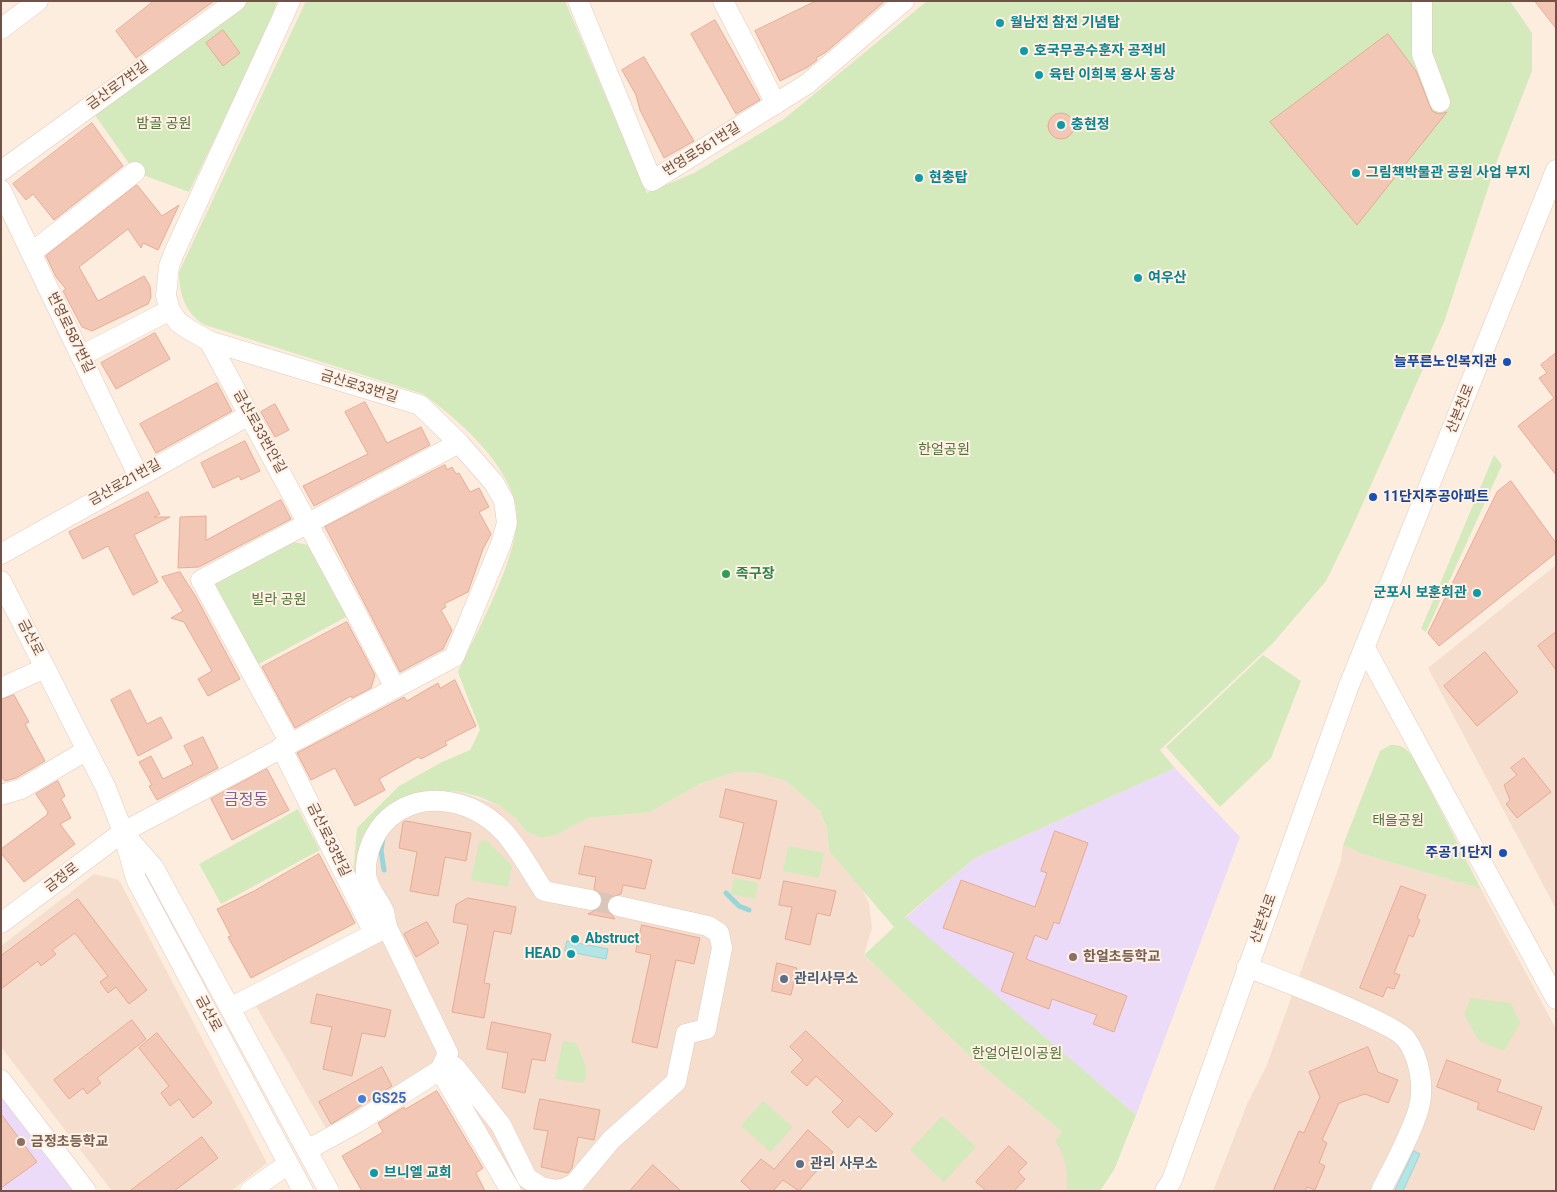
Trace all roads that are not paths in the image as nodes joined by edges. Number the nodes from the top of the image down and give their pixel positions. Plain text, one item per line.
1 (38, 1) edge
2 (236, 1) edge
3 (290, 1) edge
4 (578, 1) edge
5 (723, 1) edge
6 (904, 1) edge
7 (1422, 1) edge
8 (1, 29) edge
9 (1440, 102) dead end
10 (776, 104) junction
11 (1556, 170) edge
12 (1, 171) edge
13 (135, 172) dead end
14 (1, 190) edge
15 (31, 253) junction
16 (170, 310) junction
17 (209, 341) junction
18 (81, 356) junction
19 (249, 415) junction
20 (460, 443) junction
21 (138, 476) junction
22 (308, 523) junction
23 (1, 554) edge
24 (1, 581) edge
25 (1365, 648) junction
26 (45, 668) junction
27 (1, 688) edge
28 (394, 688) junction
29 (286, 745) junction
30 (87, 750) junction
31 (1, 795) edge
32 (123, 832) junction
33 (591, 900) tunnel mouth
34 (618, 906) tunnel mouth
35 (4, 915) edge
36 (380, 930) junction
37 (1247, 967) junction
38 (1556, 999) edge
39 (230, 1008) junction
40 (440, 1070) junction
41 (1, 1080) edge
42 (307, 1150) junction
43 (288, 1164) junction
44 (86, 1191) edge
45 (250, 1191) edge
46 (303, 1191) edge
47 (329, 1191) edge
48 (511, 1191) edge
49 (1165, 1191) edge
50 (1381, 1191) edge

1 - 8 street
2 - 12 street, 금산로7번길
3 - 16 street
4 - 10 street, 번영로561번길
5 - 10 street
6 - 10 street, 번영로561번길
7 - 9 street
11 - 25 street, 산본천로
13 - 15 street
14 - 15 street, 번영로587번길
15 - 18 street, 번영로587번길
16 - 17 street, 금산로33번길
16 - 18 street
17 - 19 street, 금산로33번안길
17 - 20 street, 금산로33번길
18 - 21 street, 번영로587번길
19 - 21 street, 금산로21번길
19 - 22 street, 금산로33번안길
20 - 22 street
20 - 28 street, 금산로33번길
21 - 23 street, 금산로21번길
22 - 28 street, 금산로33번안길
22 - 29 street, 금산로33번길
24 - 26 street, 금산로
25 - 37 street, 산본천로
25 - 38 street
26 - 27 street, 금산로
26 - 30 street, 금산로
28 - 29 street, 금산로33번길
29 - 32 street, 금산로33번길
29 - 36 street, 금산로33번길
30 - 31 street
30 - 32 street, 금산로
32 - 35 street, 금정로
32 - 39 street, 금산로
32 - 43 street, 금산로
33 - 36 street
34 - 40 street
36 - 39 street, 금산로
36 - 40 street
37 - 49 street, 산본천로
37 - 50 street
39 - 42 street, 금산로
40 - 42 street
40 - 48 street
41 - 44 street
42 - 47 street, 금산로
43 - 45 street
43 - 46 street, 금산로

